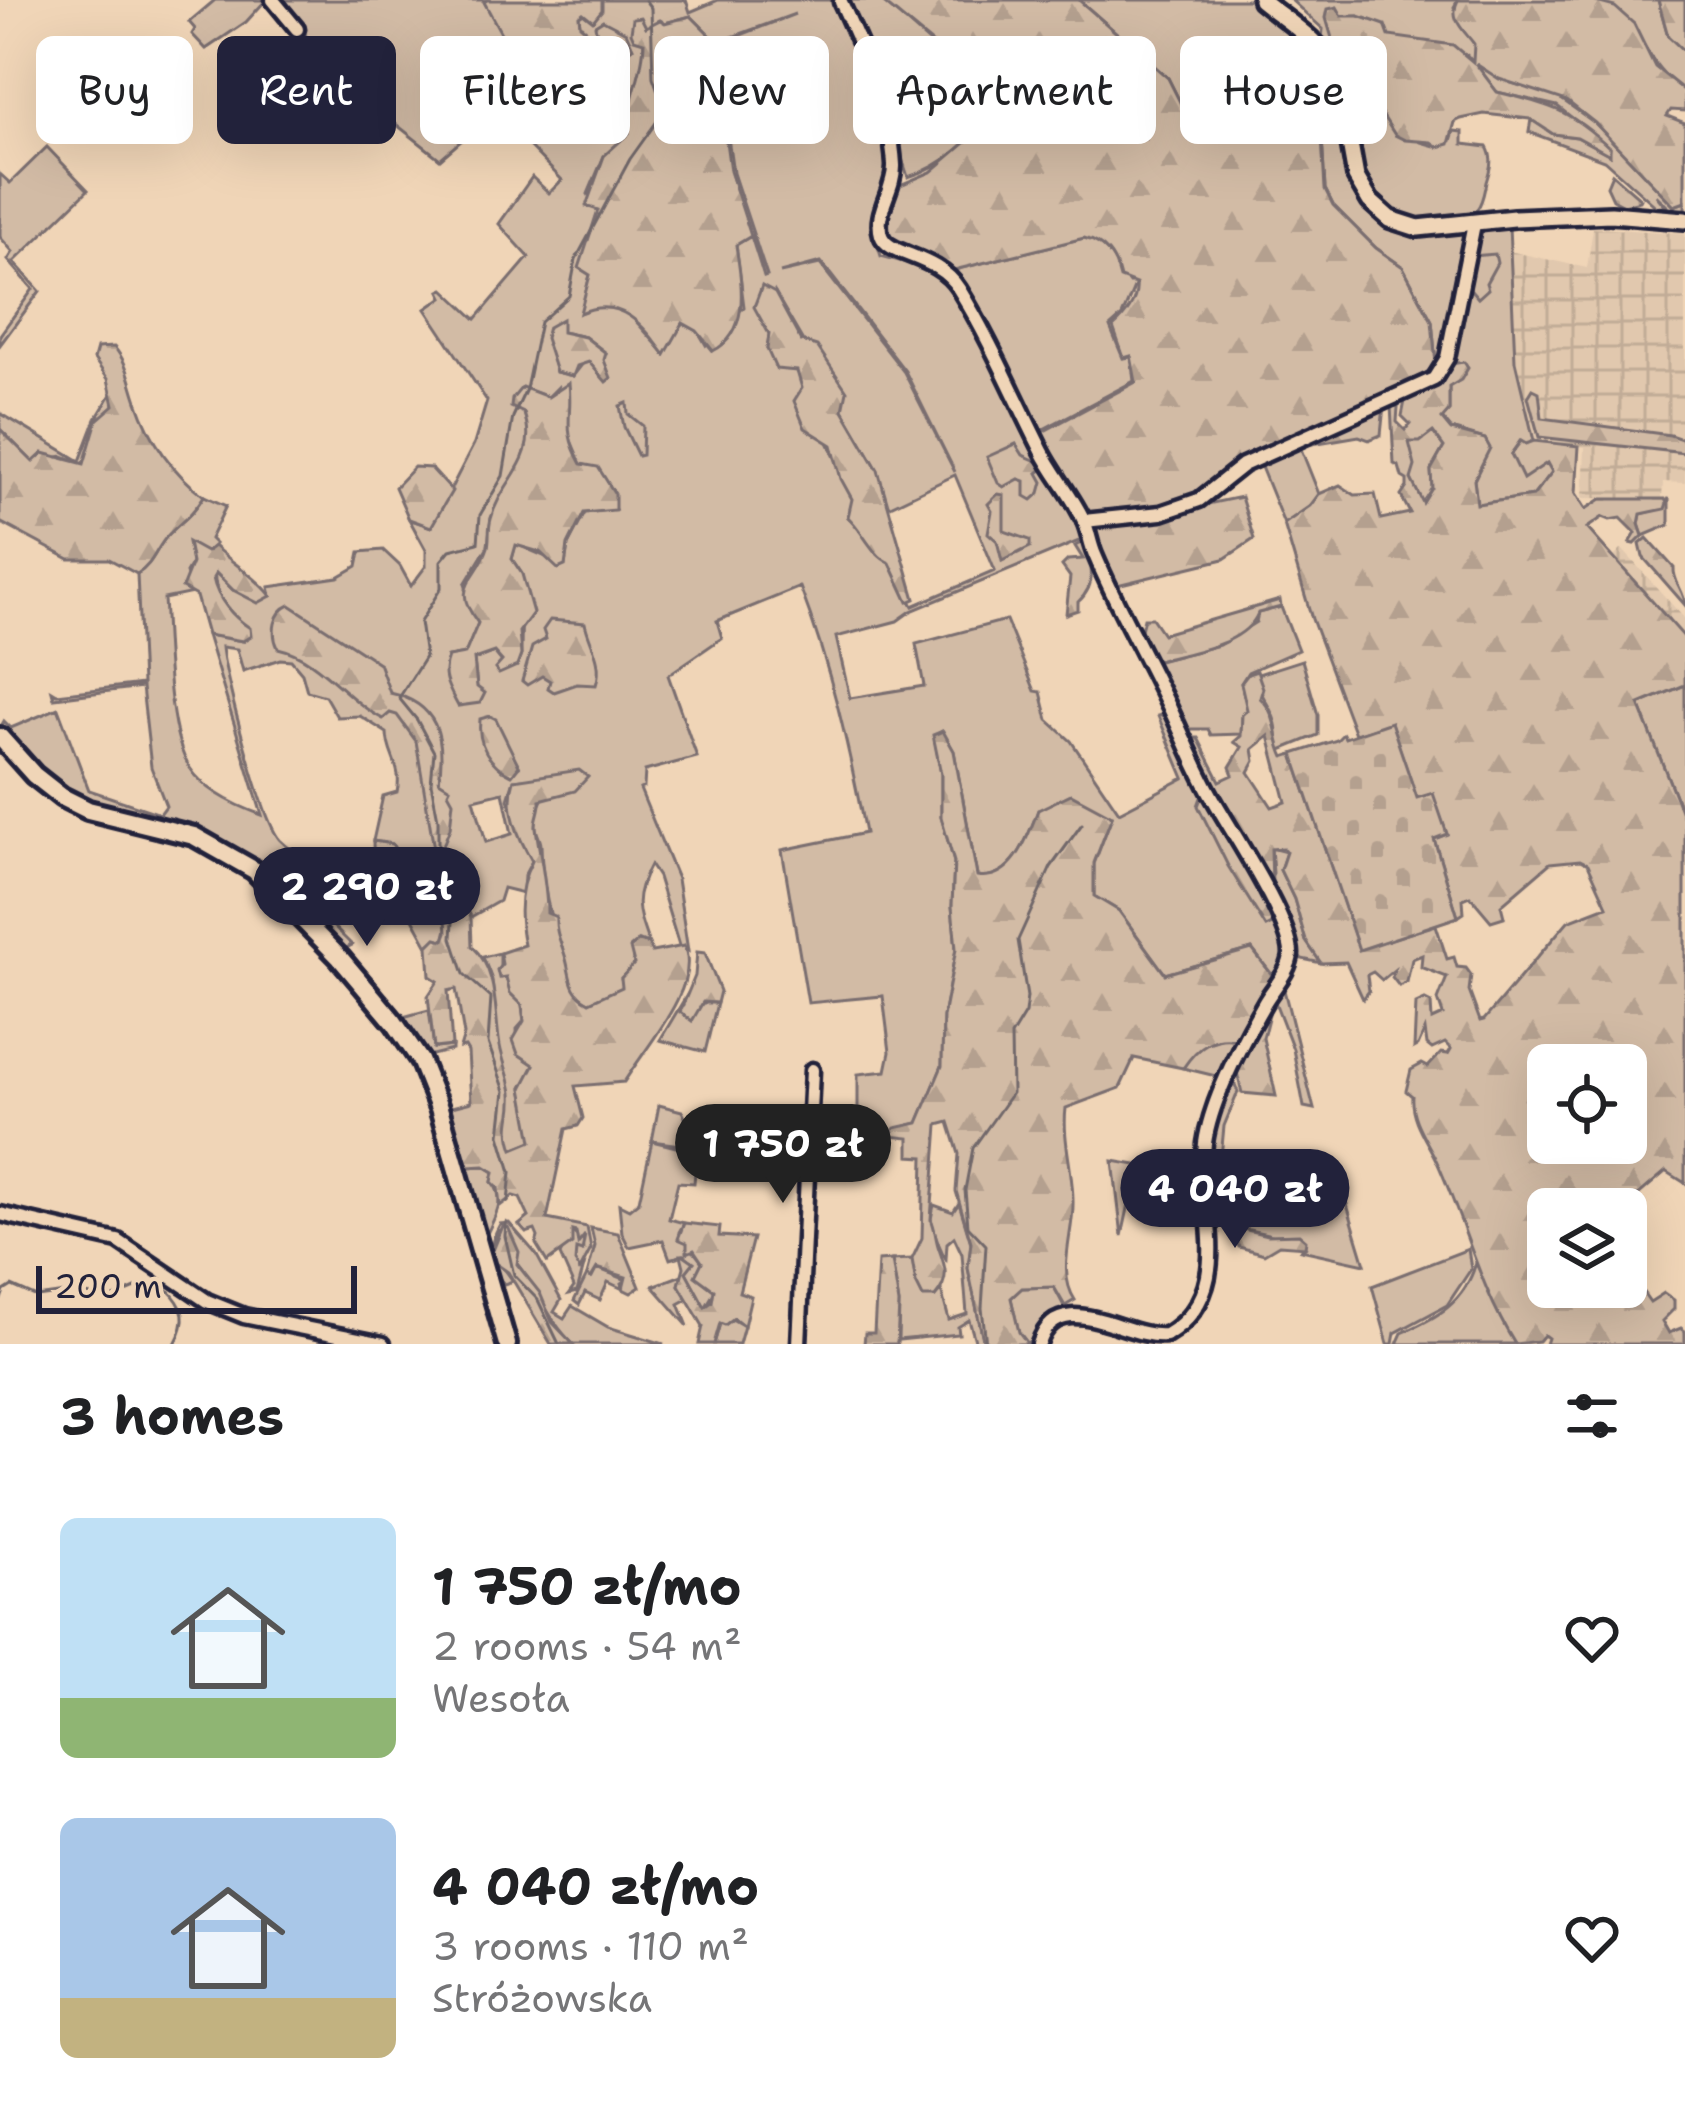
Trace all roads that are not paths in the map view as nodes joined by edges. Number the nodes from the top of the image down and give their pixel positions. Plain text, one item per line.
1 (273, 0) edge
2 (1261, 0) edge
3 (841, 2) edge
4 (297, 29) dead end
5 (1685, 220) edge
6 (1474, 224) junction
7 (1084, 520) junction
8 (0, 737) edge
9 (812, 1070) dead end
10 (0, 1214) edge
11 (383, 1344) edge
12 (507, 1344) edge
13 (799, 1344) edge
14 (1039, 1344) edge

1 - 4 street
2 - 6 street
3 - 7 street
5 - 6 street
6 - 7 street
7 - 14 street
8 - 12 main road
9 - 13 street
10 - 11 street

